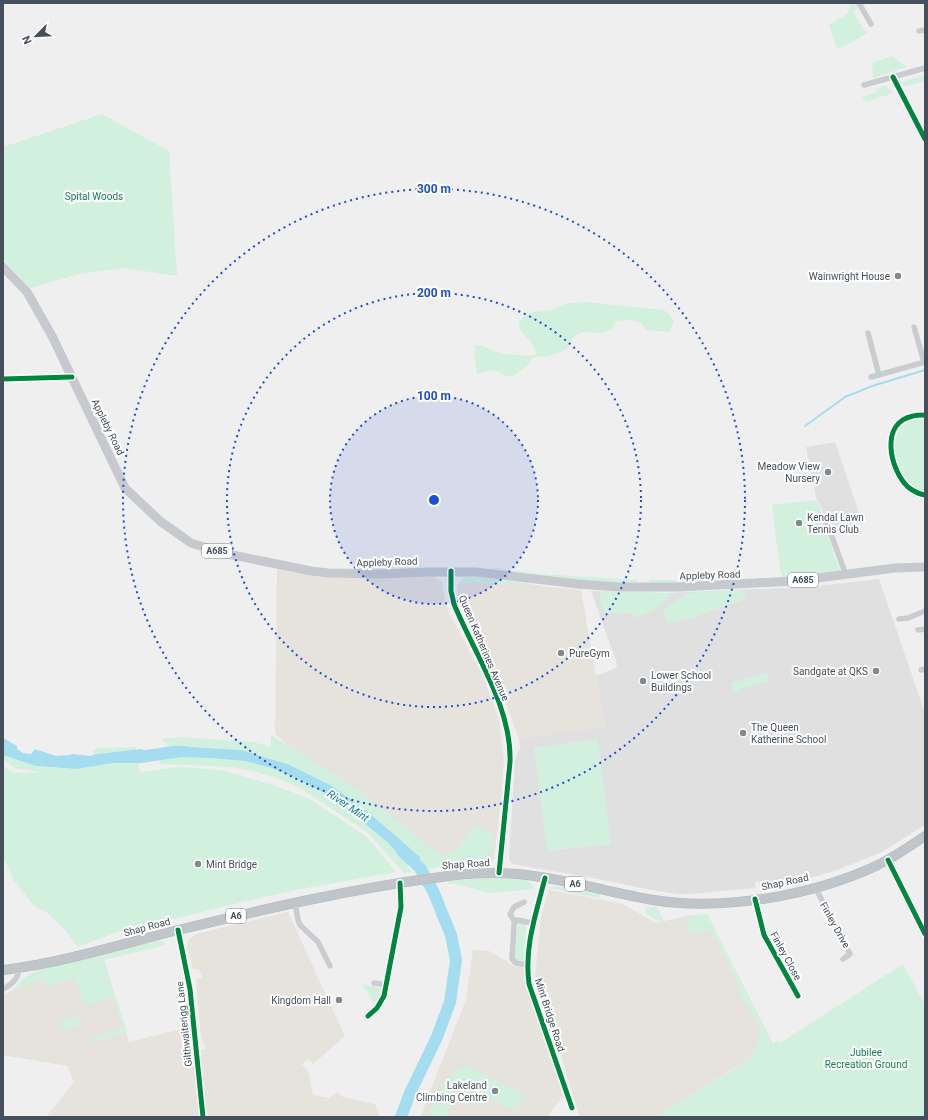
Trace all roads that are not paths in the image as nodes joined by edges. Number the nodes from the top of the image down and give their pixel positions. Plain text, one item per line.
1 (859, 3) edge
2 (871, 24) dead end
3 (925, 68) edge
4 (893, 77) junction
5 (864, 85) dead end
6 (925, 138) edge
7 (3, 267) edge
8 (914, 327) dead end
9 (868, 333) dead end
10 (924, 362) edge
11 (879, 375) junction
12 (72, 376) junction
13 (871, 377) dead end
14 (3, 379) edge
15 (925, 415) edge
16 (925, 495) edge
17 (827, 523) dead end
18 (925, 567) edge
19 (451, 571) junction
20 (846, 575) junction
21 (925, 611) edge
22 (899, 619) dead end
23 (925, 629) edge
24 (918, 630) dead end
25 (925, 836) edge
26 (888, 860) junction
27 (499, 873) junction
28 (544, 878) junction
29 (400, 883) junction
30 (815, 887) junction
31 (755, 899) junction
32 (295, 902) junction
33 (524, 902) dead end
34 (515, 922) junction
35 (532, 923) junction
36 (178, 930) junction
37 (925, 934) edge
38 (843, 958) dead end
39 (527, 965) junction
40 (330, 966) dead end
41 (20, 968) junction
42 (3, 970) edge
43 (374, 983) dead end
44 (386, 985) junction
45 (3, 989) edge
46 (798, 996) dead end
47 (373, 1012) dead end
48 (572, 1108) dead end
49 (203, 1117) edge

1 - 2 street
3 - 4 street
4 - 5 street
4 - 6 street
7 - 12 main road, Appleby Road / A685
8 - 10 street
9 - 11 street
10 - 11 street
11 - 13 street
12 - 14 street
12 - 19 main road, Appleby Road / A685
15 - 16 street
17 - 20 street
18 - 20 main road, Appleby Road / A685
19 - 20 main road, Appleby Road / A685
19 - 27 street, Queen Katherines Avenue
21 - 22 street
23 - 24 street
25 - 26 highway, Shap Road / A6
26 - 30 highway, Shap Road / A6
26 - 37 street
27 - 28 highway, Shap Road / A6
27 - 29 highway, Shap Road / A6
28 - 31 highway, Shap Road / A6
28 - 35 street, Mint Bridge Road
29 - 32 highway, Shap Road / A6
29 - 44 street
30 - 31 highway, Shap Road / A6
30 - 38 street, Finley Drive
31 - 46 street, Finley Close
32 - 36 highway, Shap Road / A6
32 - 40 street
33 - 34 street
34 - 35 street
34 - 39 street
35 - 39 street, Mint Bridge Road
36 - 41 highway, Shap Road / A6
36 - 49 street, Gilthwaiterigg Lane
39 - 48 street, Mint Bridge Road
41 - 42 highway, Shap Road / A6
41 - 45 street
43 - 44 street
44 - 47 street

